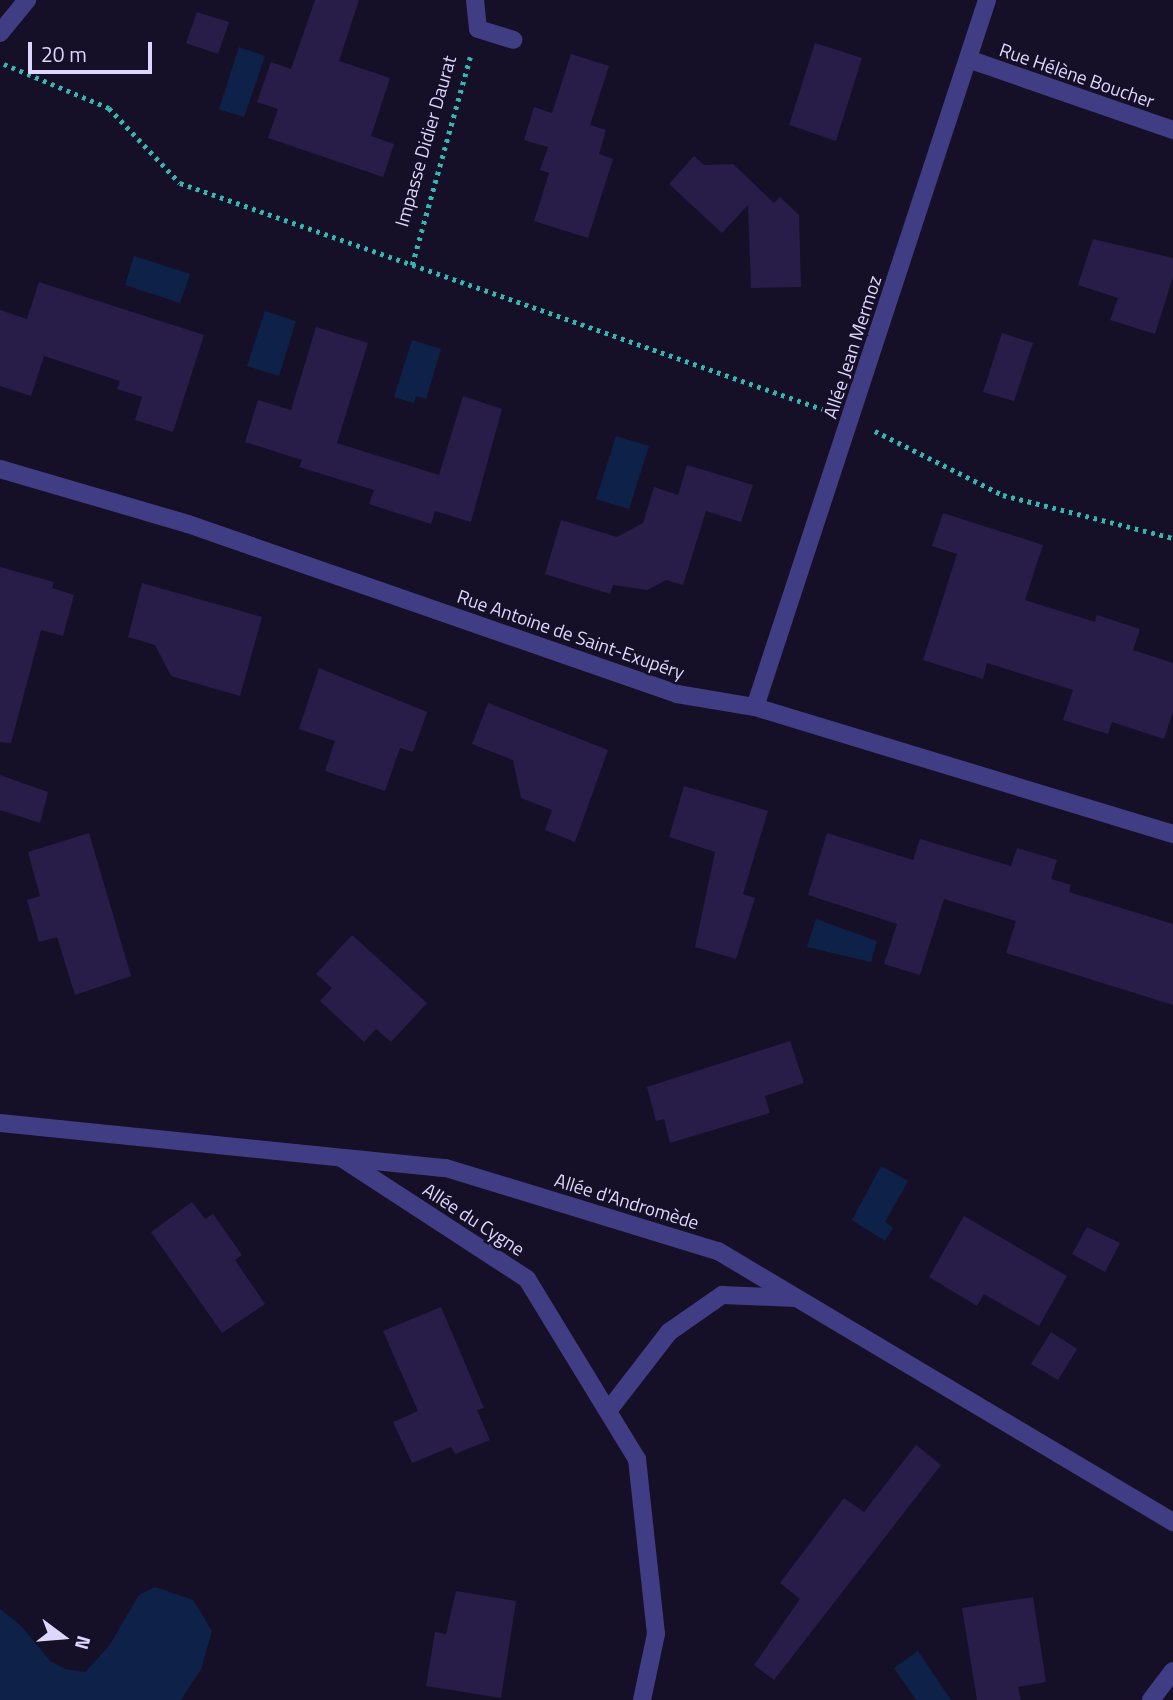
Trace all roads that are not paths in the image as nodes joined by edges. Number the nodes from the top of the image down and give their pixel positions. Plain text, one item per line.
1 (27, 0) edge
2 (475, 0) edge
3 (987, 0) edge
4 (0, 33) edge
5 (513, 40) dead end
6 (968, 59) junction
7 (1173, 130) edge
8 (0, 468) edge
9 (755, 707) junction
10 (1173, 834) edge
11 (0, 1123) edge
12 (340, 1157) junction
13 (797, 1298) junction
14 (608, 1410) junction
15 (1173, 1522) edge
16 (1173, 1671) edge
17 (642, 1700) edge
18 (1151, 1700) edge

1 - 4 street
2 - 5 street
3 - 6 street, Allée Jean Mermoz
6 - 7 street, Rue Hélène Boucher
6 - 9 street, Allée Jean Mermoz
8 - 9 street, Rue Antoine de Saint-Exupéry
9 - 10 street, Rue Antoine de Saint-Exupéry
11 - 12 street, Allée d'Andromède
12 - 13 street, Allée d'Andromède
12 - 14 street, Allée du Cygne
13 - 14 street
13 - 15 street, Allée d'Andromède
14 - 17 street, Allée du Cygne
16 - 18 street

